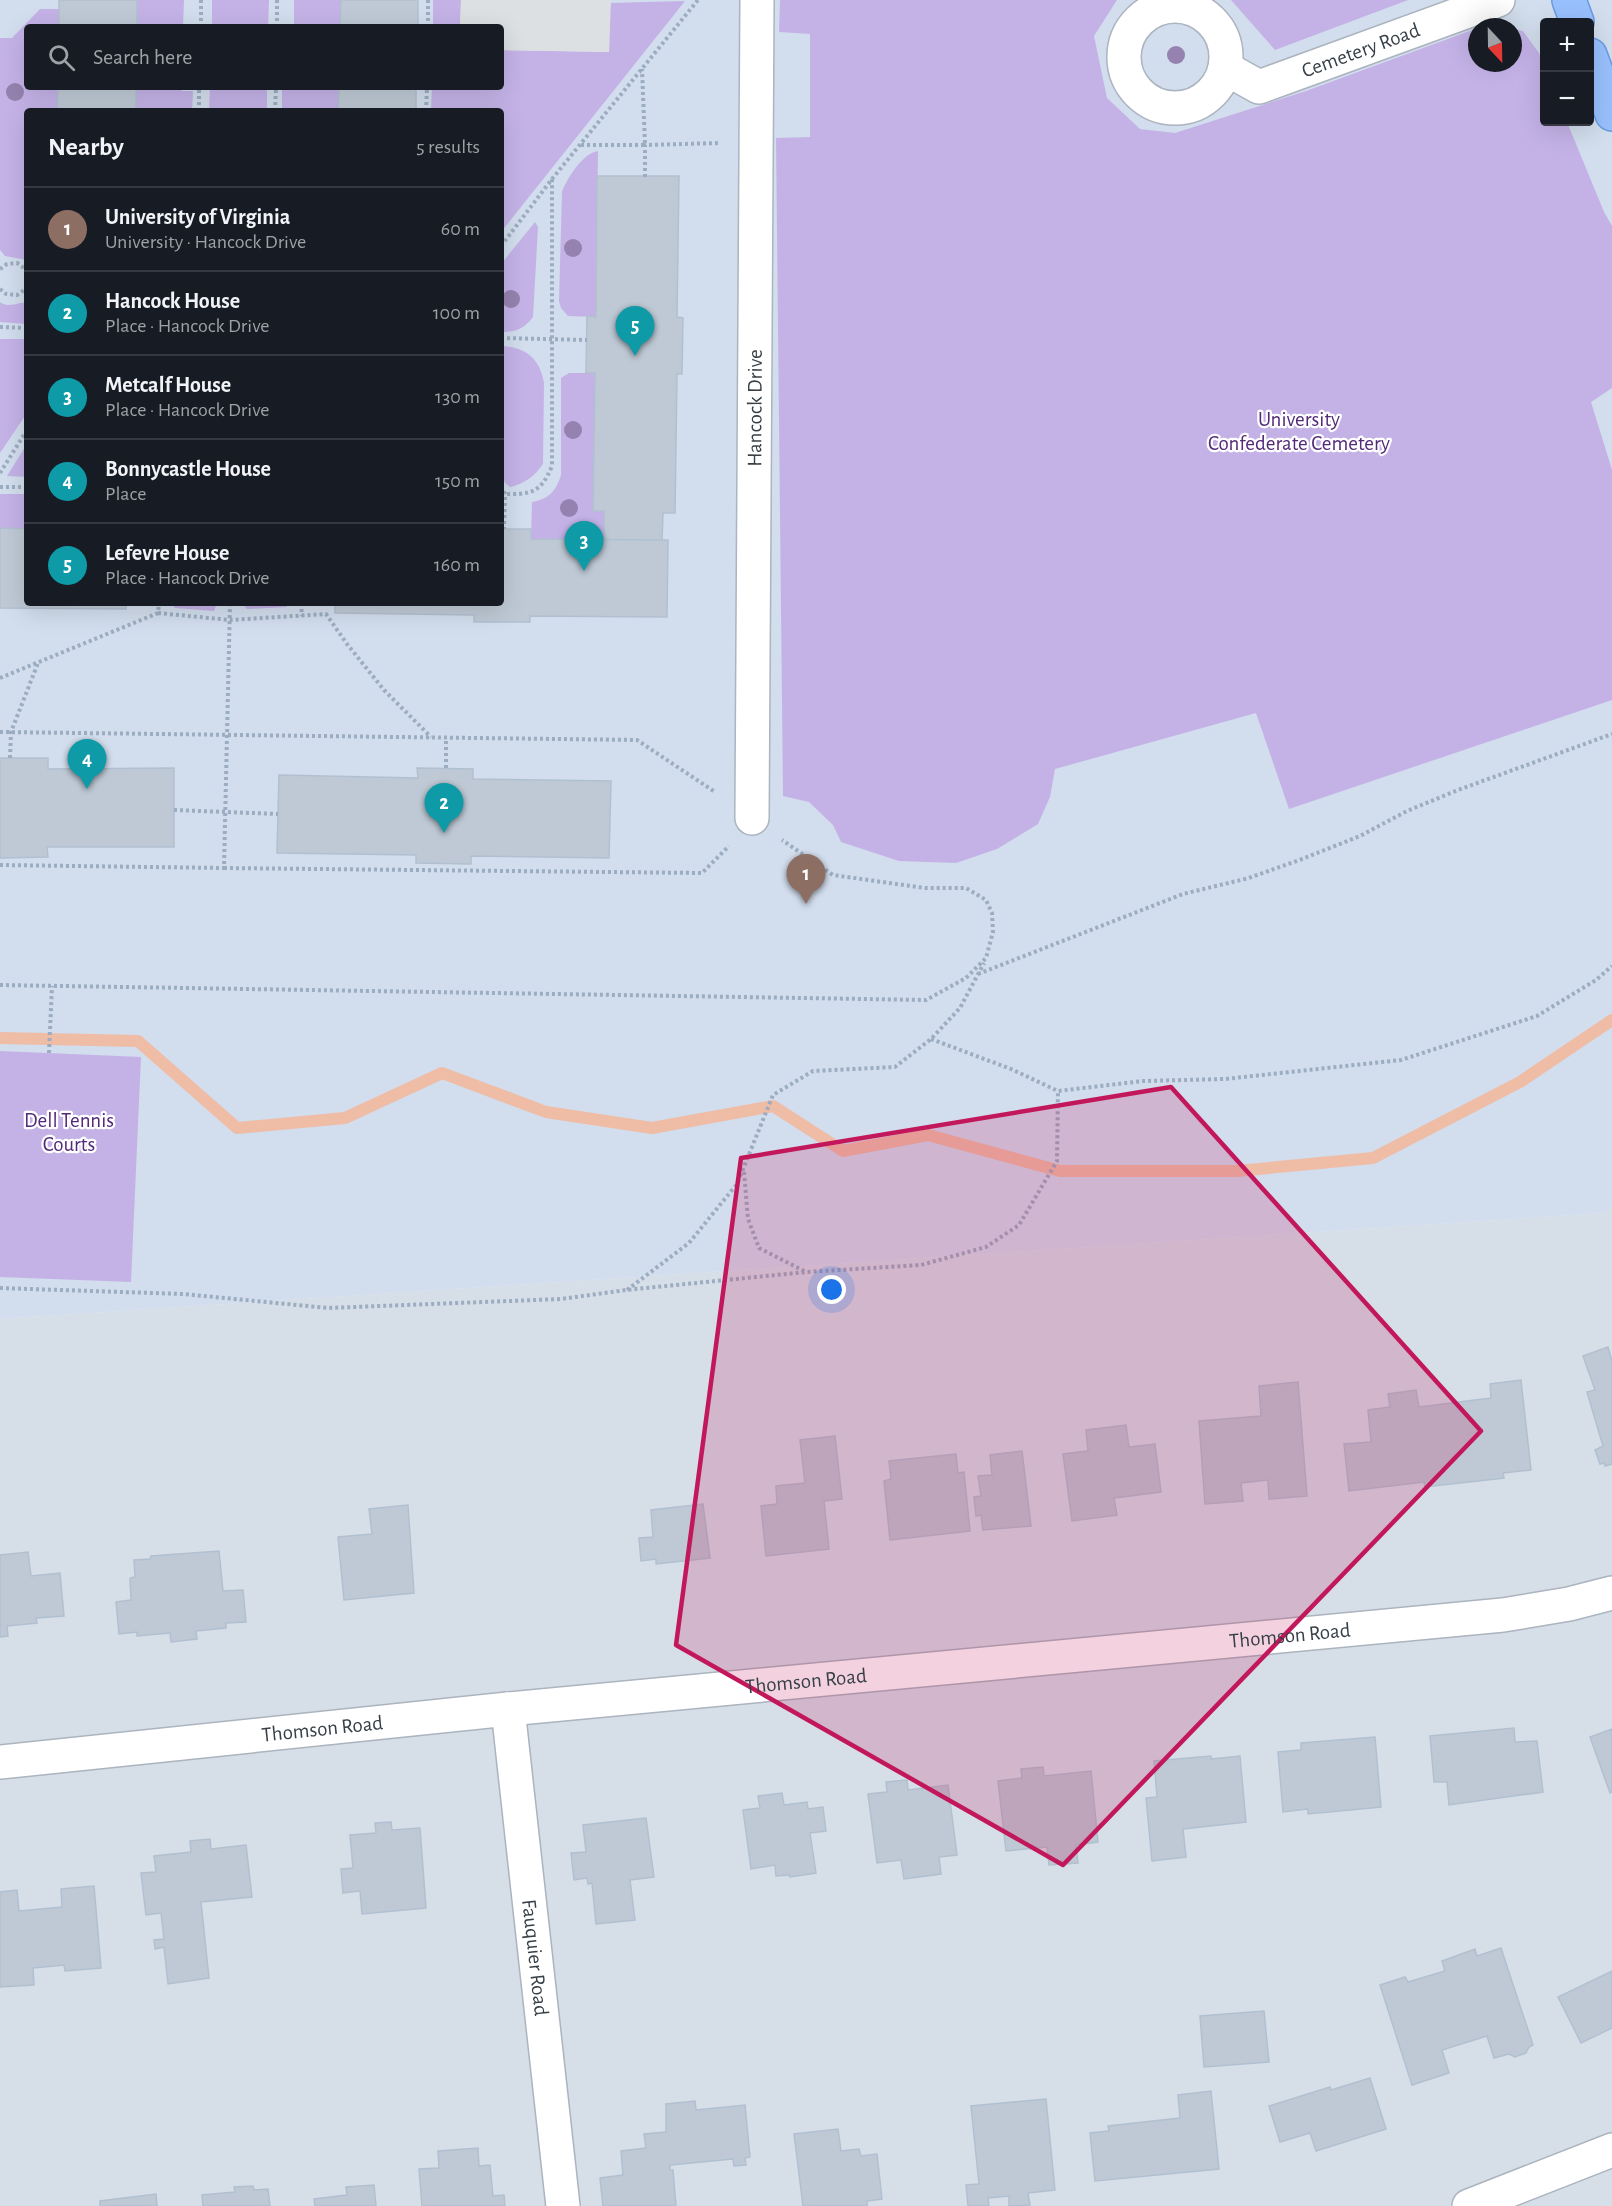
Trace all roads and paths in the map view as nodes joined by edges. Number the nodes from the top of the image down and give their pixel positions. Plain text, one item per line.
1 (201, 0) edge
2 (277, 0) edge
3 (428, 0) edge
4 (698, 0) edge
5 (757, 0) edge
6 (1498, 0) edge
7 (1569, 0) edge
8 (1576, 18) edge
9 (201, 24) edge
10 (277, 24) edge
11 (428, 24) edge
12 (1594, 66) edge
13 (1225, 68) dead end
14 (642, 69) junction
15 (199, 90) edge
16 (276, 90) edge
17 (427, 90) edge
18 (199, 108) edge
19 (275, 108) edge
20 (426, 108) edge
21 (1612, 114) edge
22 (723, 143) dead end
23 (580, 145) junction
24 (645, 145) junction
25 (645, 177) dead end
26 (552, 179) junction
27 (504, 242) edge
28 (1, 267) edge
29 (24, 268) edge
30 (0, 289) edge
31 (24, 291) edge
32 (0, 327) edge
33 (24, 328) edge
34 (504, 338) edge
35 (552, 339) junction
36 (587, 340) dead end
37 (24, 435) edge
38 (0, 473) edge
39 (0, 487) edge
40 (24, 487) edge
41 (504, 494) edge
42 (159, 606) edge
43 (230, 606) edge
44 (301, 606) edge
45 (158, 613) junction
46 (302, 616) junction
47 (230, 620) junction
48 (39, 662) junction
49 (0, 678) edge
50 (0, 732) edge
51 (11, 732) junction
52 (1612, 734) edge
53 (227, 735) junction
54 (431, 738) junction
55 (446, 738) junction
56 (10, 758) dead end
57 (446, 768) dead end
58 (174, 810) dead end
59 (225, 812) junction
60 (278, 814) dead end
61 (752, 818) junction
62 (12, 858) dead end
63 (441, 863) dead end
64 (0, 865) edge
65 (12, 865) junction
66 (224, 868) junction
67 (440, 870) junction
68 (986, 958) junction
69 (1612, 966) edge
70 (978, 974) junction
71 (0, 985) edge
72 (52, 986) junction
73 (931, 1039) junction
74 (49, 1053) dead end
75 (1058, 1091) junction
76 (743, 1169) junction
77 (806, 1272) junction
78 (0, 1288) edge
79 (626, 1290) junction
80 (1612, 1593) edge
81 (508, 1709) junction
82 (0, 1762) edge
83 (1612, 2150) edge
84 (563, 2206) edge
85 (1469, 2206) edge

1 - 9 path
2 - 10 path
3 - 11 path
4 - 14 path
5 - 61 street, Hancock Drive
6 - 13 street, Cemetery Road
7 - 8 main road
12 - 21 main road
14 - 23 path
14 - 24 path
15 - 18 path
16 - 19 path
17 - 20 path
22 - 24 path
23 - 24 path
23 - 26 path
24 - 25 path
26 - 27 path
26 - 35 path
28 - 29 path
30 - 31 path
32 - 33 path
34 - 35 path
35 - 36 path
35 - 41 path
37 - 38 path
39 - 40 path
42 - 45 path
43 - 47 path
44 - 46 path
45 - 47 path
45 - 48 path
46 - 47 path
46 - 54 path
47 - 53 path
48 - 49 path
48 - 51 path
50 - 51 path
51 - 53 path
51 - 56 path
52 - 70 path
53 - 54 path
53 - 59 path
54 - 55 path
55 - 57 path
55 - 61 path
58 - 59 path
59 - 60 path
59 - 66 path
61 - 67 path
61 - 68 path
62 - 65 path
63 - 67 path
64 - 65 path
65 - 66 path
66 - 67 path
68 - 70 path
68 - 72 path
69 - 75 path
70 - 73 path
71 - 72 path
72 - 74 path
73 - 75 path
73 - 76 path
75 - 77 path
76 - 77 path
76 - 79 path
77 - 79 path
78 - 79 path
80 - 81 street, Thomson Road
81 - 82 street, Thomson Road
81 - 84 street, Fauquier Road
83 - 85 street

